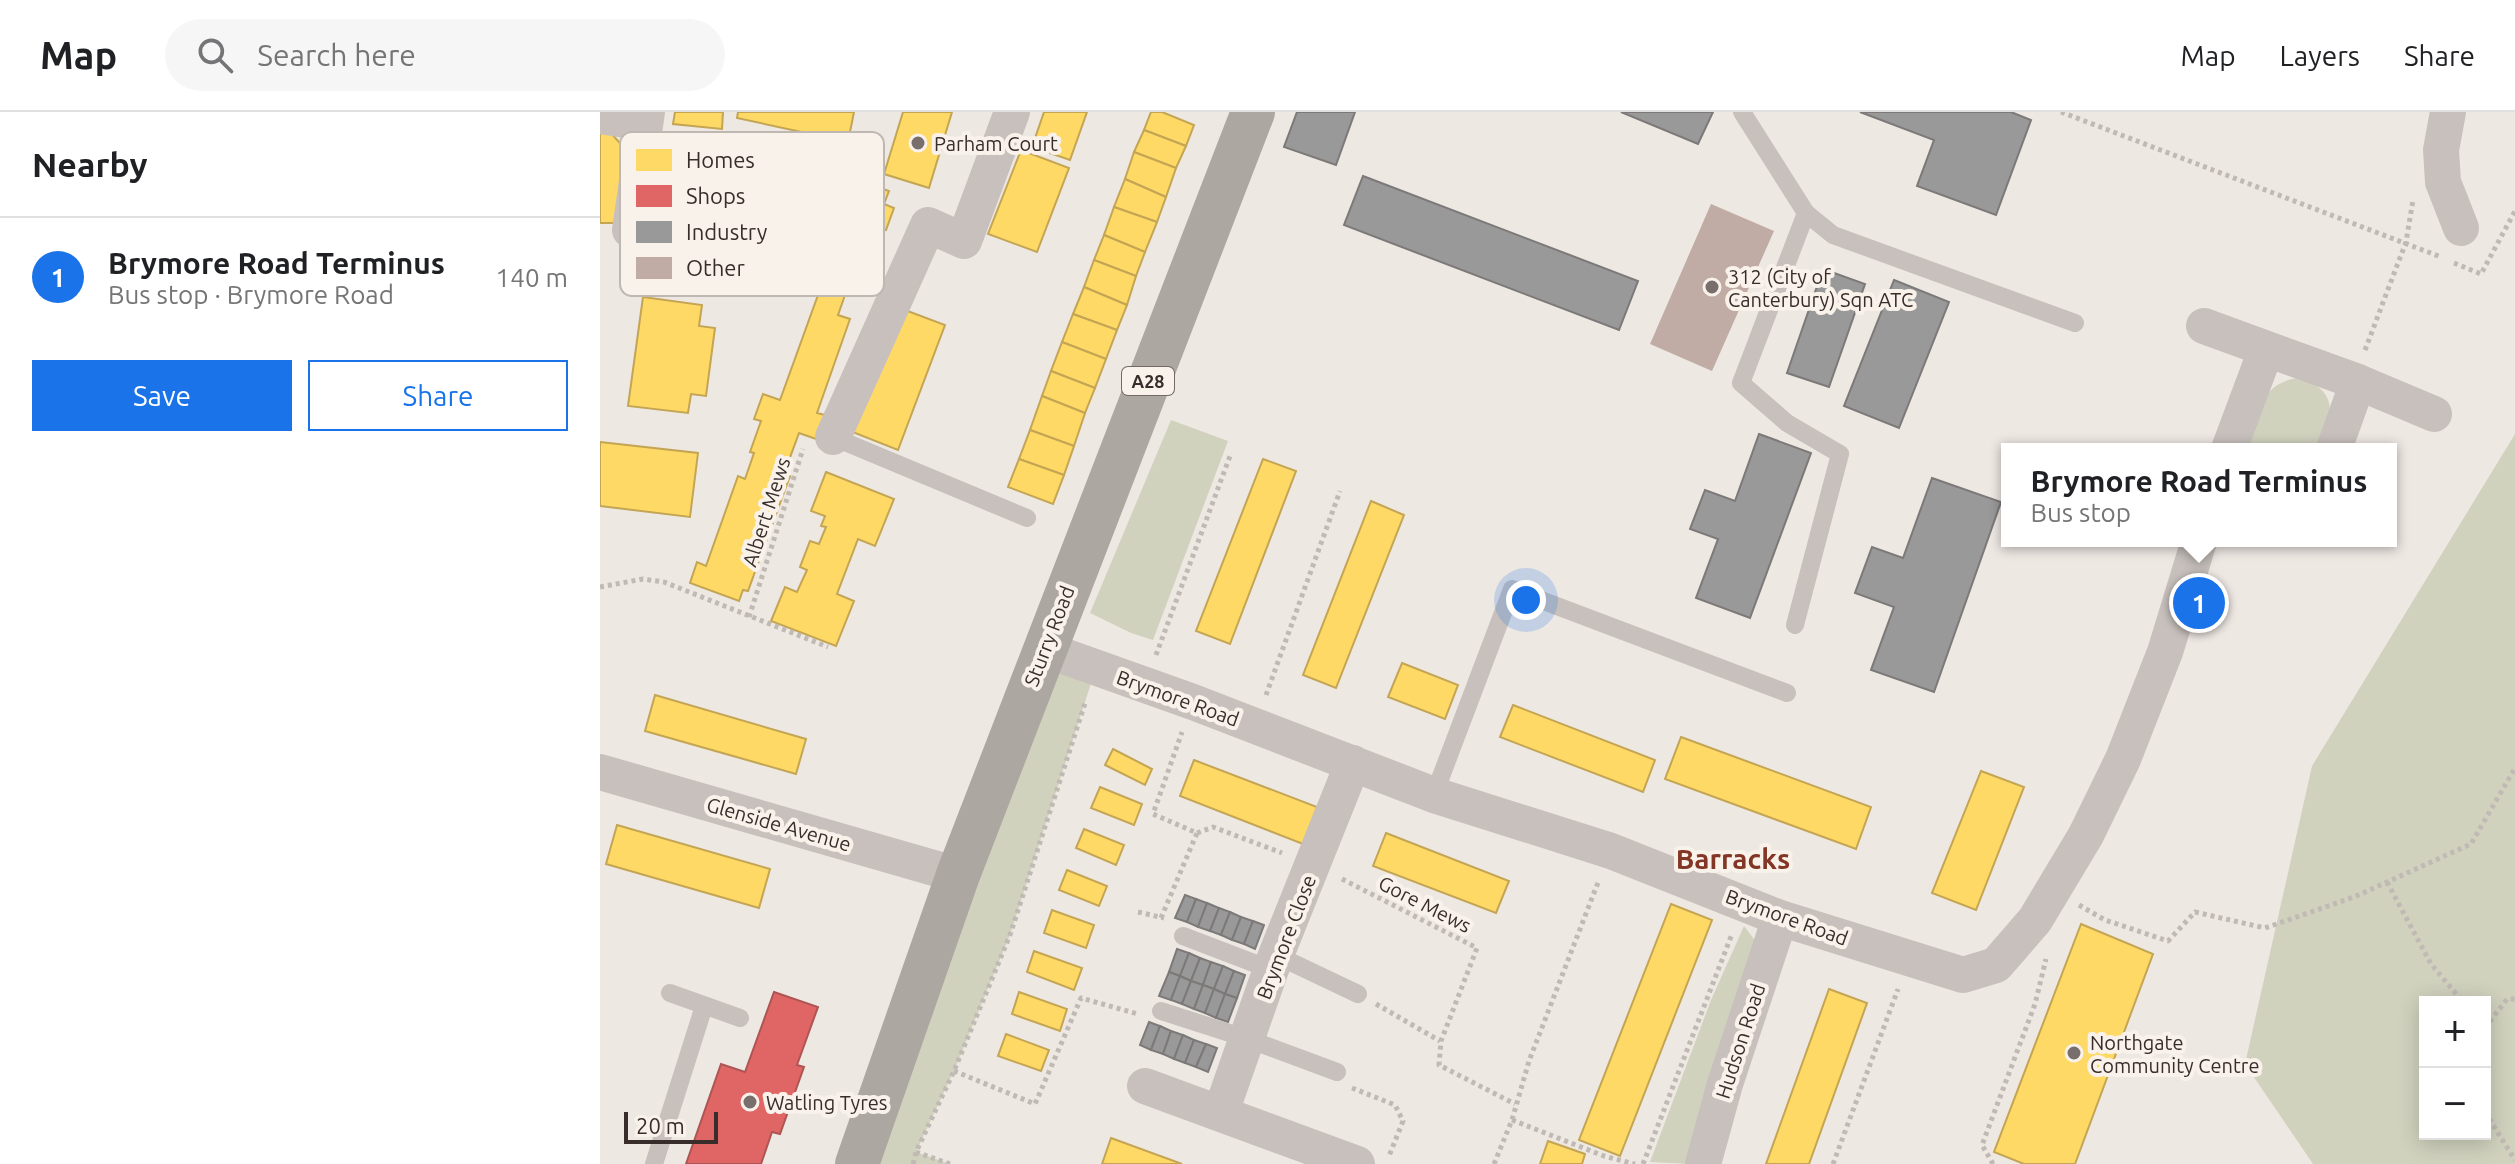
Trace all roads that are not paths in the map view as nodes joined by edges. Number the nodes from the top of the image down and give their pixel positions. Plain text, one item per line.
1 (1012, 112) edge
2 (1253, 112) edge
3 (1742, 112) edge
4 (2448, 112) edge
5 (600, 116) edge
6 (646, 117) edge
7 (1806, 213) junction
8 (2461, 228) dead end
9 (2075, 323) dead end
10 (2204, 326) dead end
11 (2266, 350) junction
12 (2358, 382) junction
13 (2434, 414) dead end
14 (833, 437) joint
15 (2231, 443) edge
16 (2336, 443) edge
17 (1027, 518) dead end
18 (2197, 547) edge
19 (1795, 625) dead end
20 (1044, 649) junction
21 (1787, 693) dead end
22 (1353, 763) junction
23 (600, 772) edge
24 (1434, 795) junction
25 (958, 875) junction
26 (1780, 918) junction
27 (1183, 936) dead end
28 (1274, 962) junction
29 (670, 993) dead end
30 (1358, 994) road end
31 (704, 1006) junction
32 (1161, 1011) road end
33 (740, 1018) dead end
34 (1248, 1039) junction
35 (1337, 1072) road end
36 (1145, 1086) dead end
37 (1221, 1112) junction
38 (654, 1164) edge
39 (857, 1164) edge
40 (1357, 1164) edge
41 (1703, 1164) edge

1 - 14 street
2 - 20 highway, Sturry Road / A28
3 - 7 lane
4 - 8 street
5 - 6 street
7 - 9 lane
7 - 19 lane
10 - 11 street
11 - 12 street
11 - 15 street
12 - 13 street
12 - 16 street
14 - 17 lane
18 - 26 street, Brymore Road
20 - 22 street, Brymore Road
20 - 25 highway, Sturry Road / A28
21 - 24 lane
22 - 24 street, Brymore Road
22 - 28 street, Brymore Close
23 - 25 street, Glenside Avenue
24 - 26 street, Brymore Road
25 - 39 highway, Sturry Road / A28
26 - 41 street, Hudson Road
27 - 28 lane
28 - 30 lane
28 - 34 street, Brymore Close
29 - 31 lane
31 - 33 lane
31 - 38 lane
32 - 34 lane
34 - 35 lane
34 - 37 street, Brymore Close
36 - 37 street
37 - 40 street

